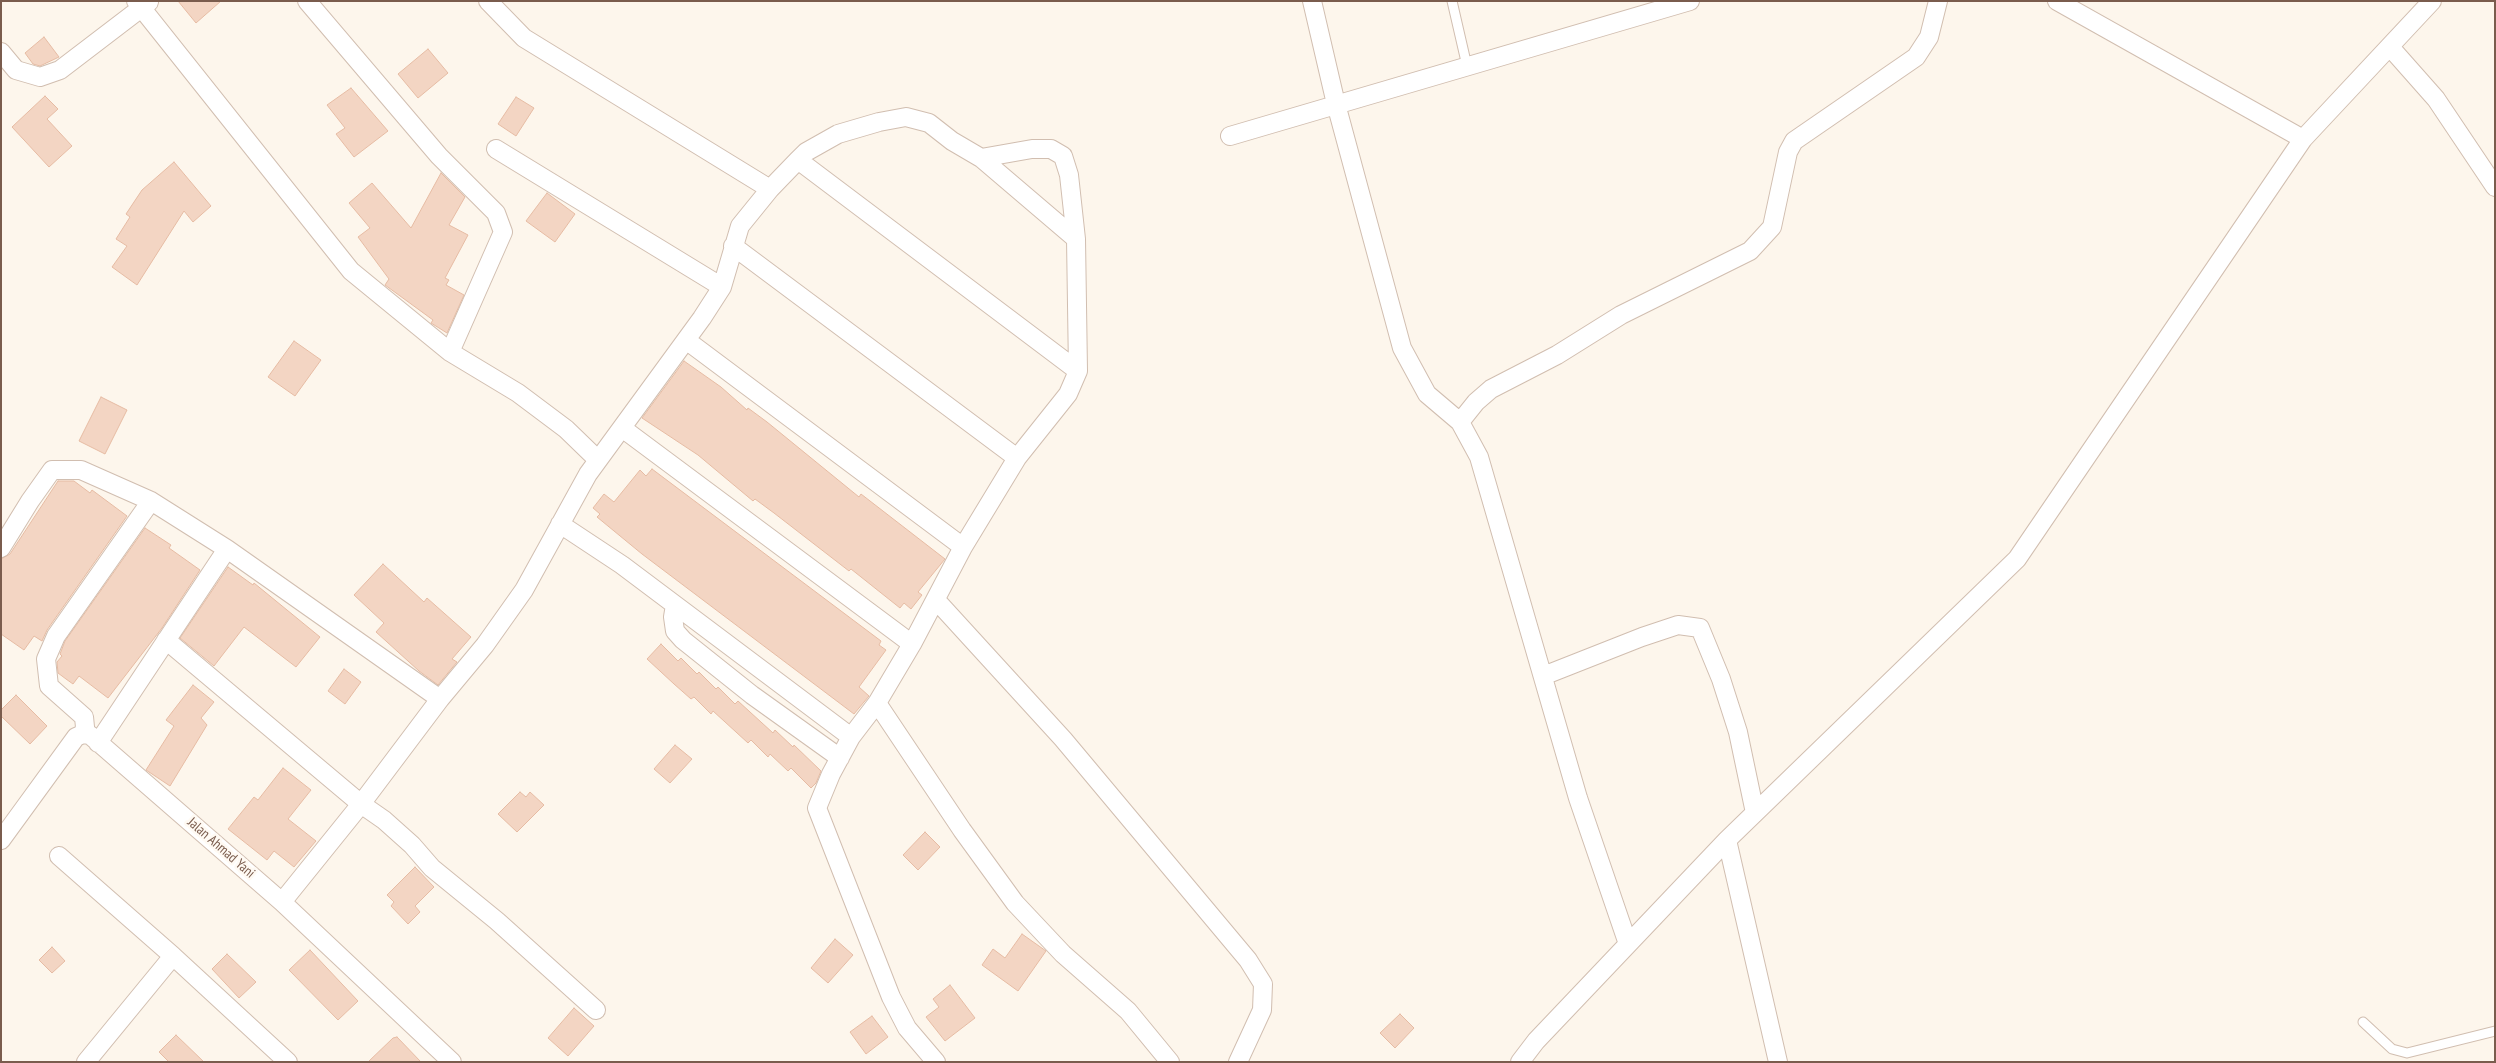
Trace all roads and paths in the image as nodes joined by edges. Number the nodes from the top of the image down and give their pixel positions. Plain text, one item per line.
1 (307, 1) edge
2 (488, 1) edge
3 (1312, 1) edge
4 (1452, 1) edge
5 (1690, 1) edge
6 (1938, 1) edge
7 (2057, 1) edge
8 (2432, 1) edge
9 (142, 4) edge
10 (2390, 47) junction
11 (1, 52) edge
12 (1467, 66) junction
13 (1336, 104) junction
14 (1230, 136) dead end
15 (2303, 140) junction
16 (496, 149) dead end
17 (981, 158) junction
18 (798, 160) junction
19 (2495, 187) edge
20 (770, 189) junction
21 (1076, 239) junction
22 (733, 246) junction
23 (722, 287) junction
24 (686, 340) junction
25 (450, 352) junction
26 (1078, 371) junction
27 (1460, 422) junction
28 (622, 428) junction
29 (1017, 458) junction
30 (598, 460) junction
31 (151, 501) junction
32 (560, 524) junction
33 (962, 547) junction
34 (1, 548) edge
35 (227, 549) junction
36 (936, 600) junction
37 (675, 605) junction
38 (166, 640) junction
39 (912, 644) junction
40 (1543, 676) junction
41 (440, 699) junction
42 (877, 703) junction
43 (83, 734) junction
44 (851, 737) junction
45 (98, 743) junction
46 (840, 758) junction
47 (361, 804) junction
48 (1755, 813) junction
49 (1, 840) edge
50 (1727, 840) junction
51 (60, 856) dead end
52 (282, 902) junction
53 (1628, 944) junction
54 (174, 956) junction
55 (596, 1010) dead end
56 (2363, 1022) dead end
57 (2495, 1031) edge
58 (86, 1062) edge
59 (288, 1062) edge
60 (452, 1062) edge
61 (936, 1062) edge
62 (1170, 1062) edge
63 (1238, 1062) edge
64 (1520, 1062) edge
65 (1778, 1062) edge

1 - 25 street
2 - 20 street
3 - 13 street
4 - 12 lane
5 - 12 street
6 - 27 street
7 - 15 street
8 - 10 street
9 - 11 street
9 - 25 street
10 - 15 street
10 - 19 street
12 - 13 street
13 - 14 street
13 - 27 street
15 - 48 street
16 - 23 street
17 - 18 street
17 - 21 street
17 - 21 street
18 - 20 street
18 - 26 street
20 - 22 street
21 - 26 street
22 - 23 street
22 - 29 street
23 - 24 street
24 - 28 street
24 - 33 street
25 - 30 street
26 - 29 street
27 - 40 street
28 - 30 street
28 - 39 street
29 - 33 street
30 - 32 street
31 - 34 street
31 - 35 street
31 - 43 street
32 - 37 street
32 - 41 street
33 - 36 street
35 - 38 street
35 - 41 street
36 - 39 street
36 - 63 street
37 - 44 street
37 - 46 street
38 - 45 street
38 - 47 street
39 - 42 street
40 - 48 street
40 - 53 street
41 - 47 street
42 - 44 street
42 - 62 street
43 - 45 street, Jalan Ahmad Yani
43 - 49 street
44 - 46 street
45 - 52 street, Jalan Ahmad Yani
46 - 61 street
47 - 52 street
47 - 55 street
48 - 50 street
50 - 53 street
50 - 65 street
51 - 54 street
52 - 60 street, Jalan Ahmad Yani
53 - 64 street
54 - 58 street
54 - 59 street
56 - 57 lane

